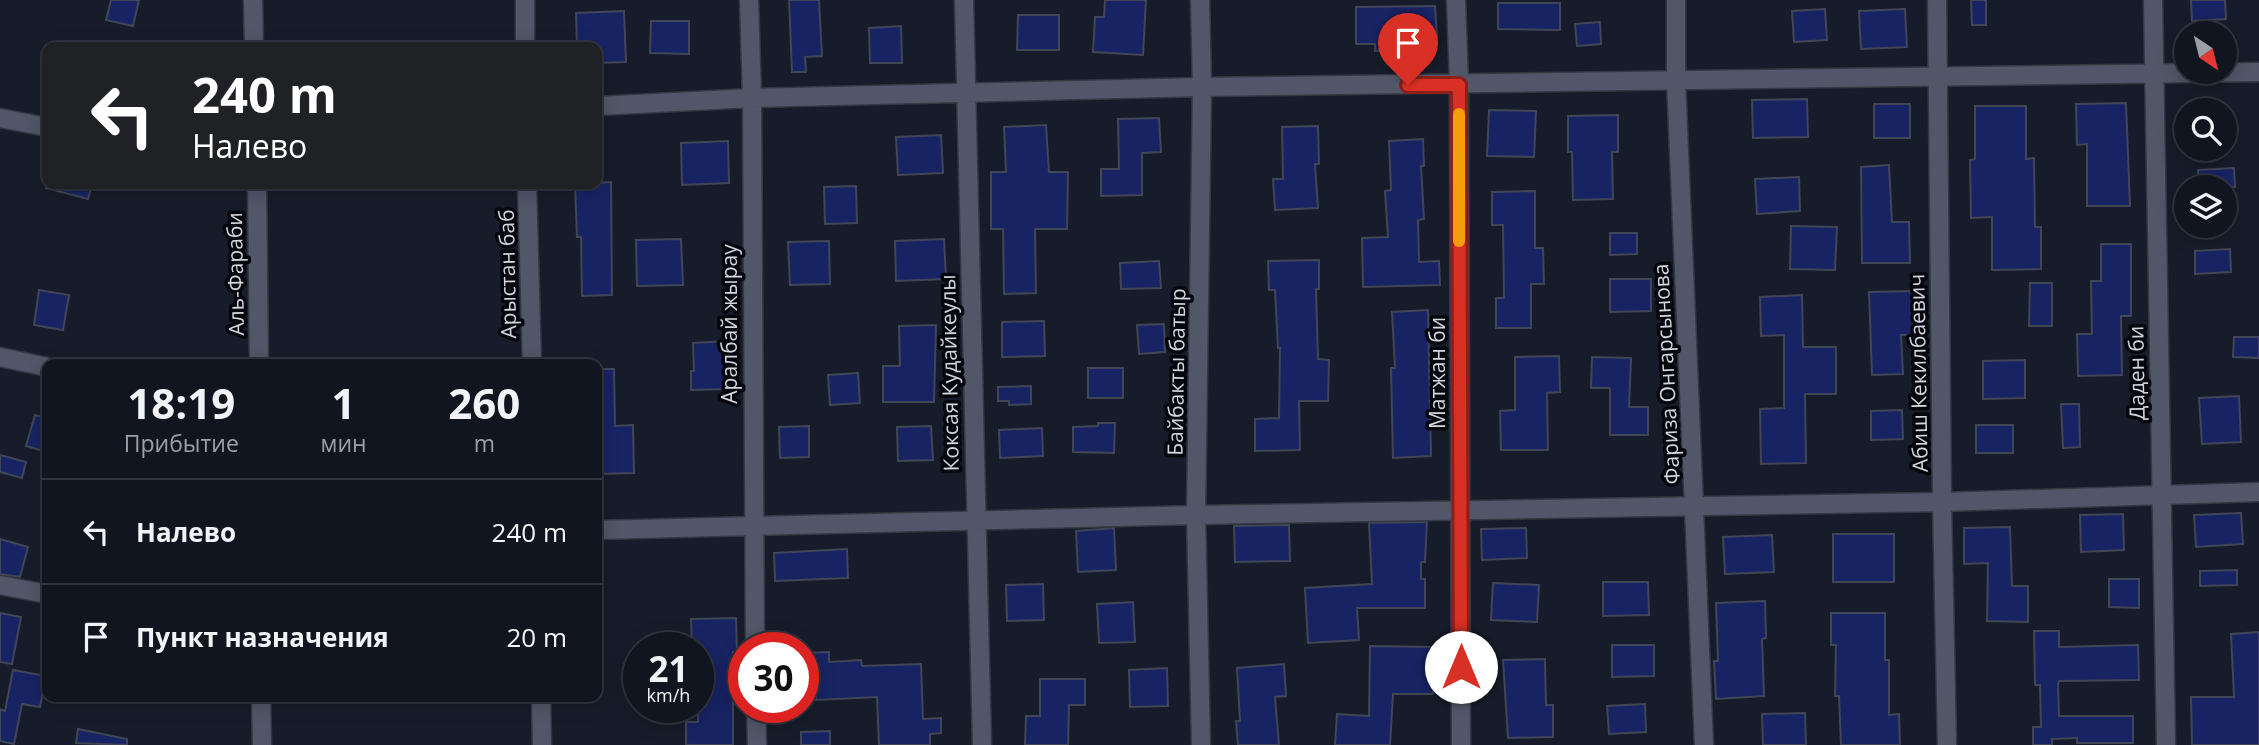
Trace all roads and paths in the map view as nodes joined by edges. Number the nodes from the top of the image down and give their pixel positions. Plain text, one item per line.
1 (253, 0) edge
2 (525, 0) edge
3 (749, 0) edge
4 (964, 0) edge
5 (1200, 0) edge
6 (1456, 0) edge
7 (1676, 0) edge
8 (1937, 0) edge
9 (2153, 0) edge
10 (254, 42) edge
11 (525, 42) edge
12 (2259, 72) edge
13 (2154, 74) junction
14 (1937, 78) junction
15 (1676, 80) junction
16 (1459, 85) junction
17 (1202, 87) junction
18 (965, 92) junction
19 (752, 98) junction
20 (602, 106) edge
21 (0, 118) edge
22 (42, 126) edge
23 (257, 189) edge
24 (527, 189) edge
25 (0, 357) edge
26 (259, 359) edge
27 (532, 359) edge
28 (42, 366) edge
29 (2259, 492) edge
30 (2160, 494) junction
31 (1942, 502) junction
32 (1695, 507) junction
33 (1460, 512) junction
34 (1196, 515) junction
35 (975, 521) junction
36 (753, 527) junction
37 (602, 530) edge
38 (0, 585) edge
39 (42, 593) edge
40 (755, 632) edge
41 (261, 702) edge
42 (541, 702) edge
43 (756, 723) edge
44 (262, 745) edge
45 (542, 745) edge
46 (757, 745) edge
47 (982, 745) edge
48 (1200, 745) edge
49 (1461, 745) edge
50 (1703, 745) edge
51 (1947, 745) edge
52 (2166, 745) edge

1 - 10 street
2 - 11 street
3 - 19 street, Аралбай жырау
4 - 18 street, Коксая Кудайкеулы
5 - 17 street, Байбакты батыр
6 - 16 street, Матжан би
7 - 15 street, Фариза Онгарсынова
8 - 14 street, Абиш Кекилбаевич
9 - 13 street, Даден би
12 - 13 street
13 - 14 street
13 - 30 street, Даден би
14 - 15 street
14 - 31 street, Абиш Кекилбаевич
15 - 16 street
15 - 32 street, Фариза Онгарсынова
16 - 17 street
16 - 33 street, Матжан би
17 - 18 street
17 - 34 street, Байбакты батыр
18 - 19 street
18 - 35 street, Коксая Кудайкеулы
19 - 20 street
19 - 36 street, Аралбай жырау
21 - 22 street
23 - 26 street, Аль-Фараби
24 - 27 street, Арыстан баб
25 - 28 street
29 - 30 street
30 - 31 street
30 - 52 street, Даден би
31 - 32 street
31 - 51 street, Абиш Кекилбаевич
32 - 33 street
32 - 50 street, Фариза Онгарсынова
33 - 34 street
33 - 49 street, Матжан би
34 - 35 street
34 - 48 street, Байбакты батыр
35 - 36 street
35 - 47 street, Коксая Кудайкеулы
36 - 37 street
36 - 40 street, Аралбай жырау
38 - 39 street
41 - 44 street
42 - 45 street
43 - 46 street

